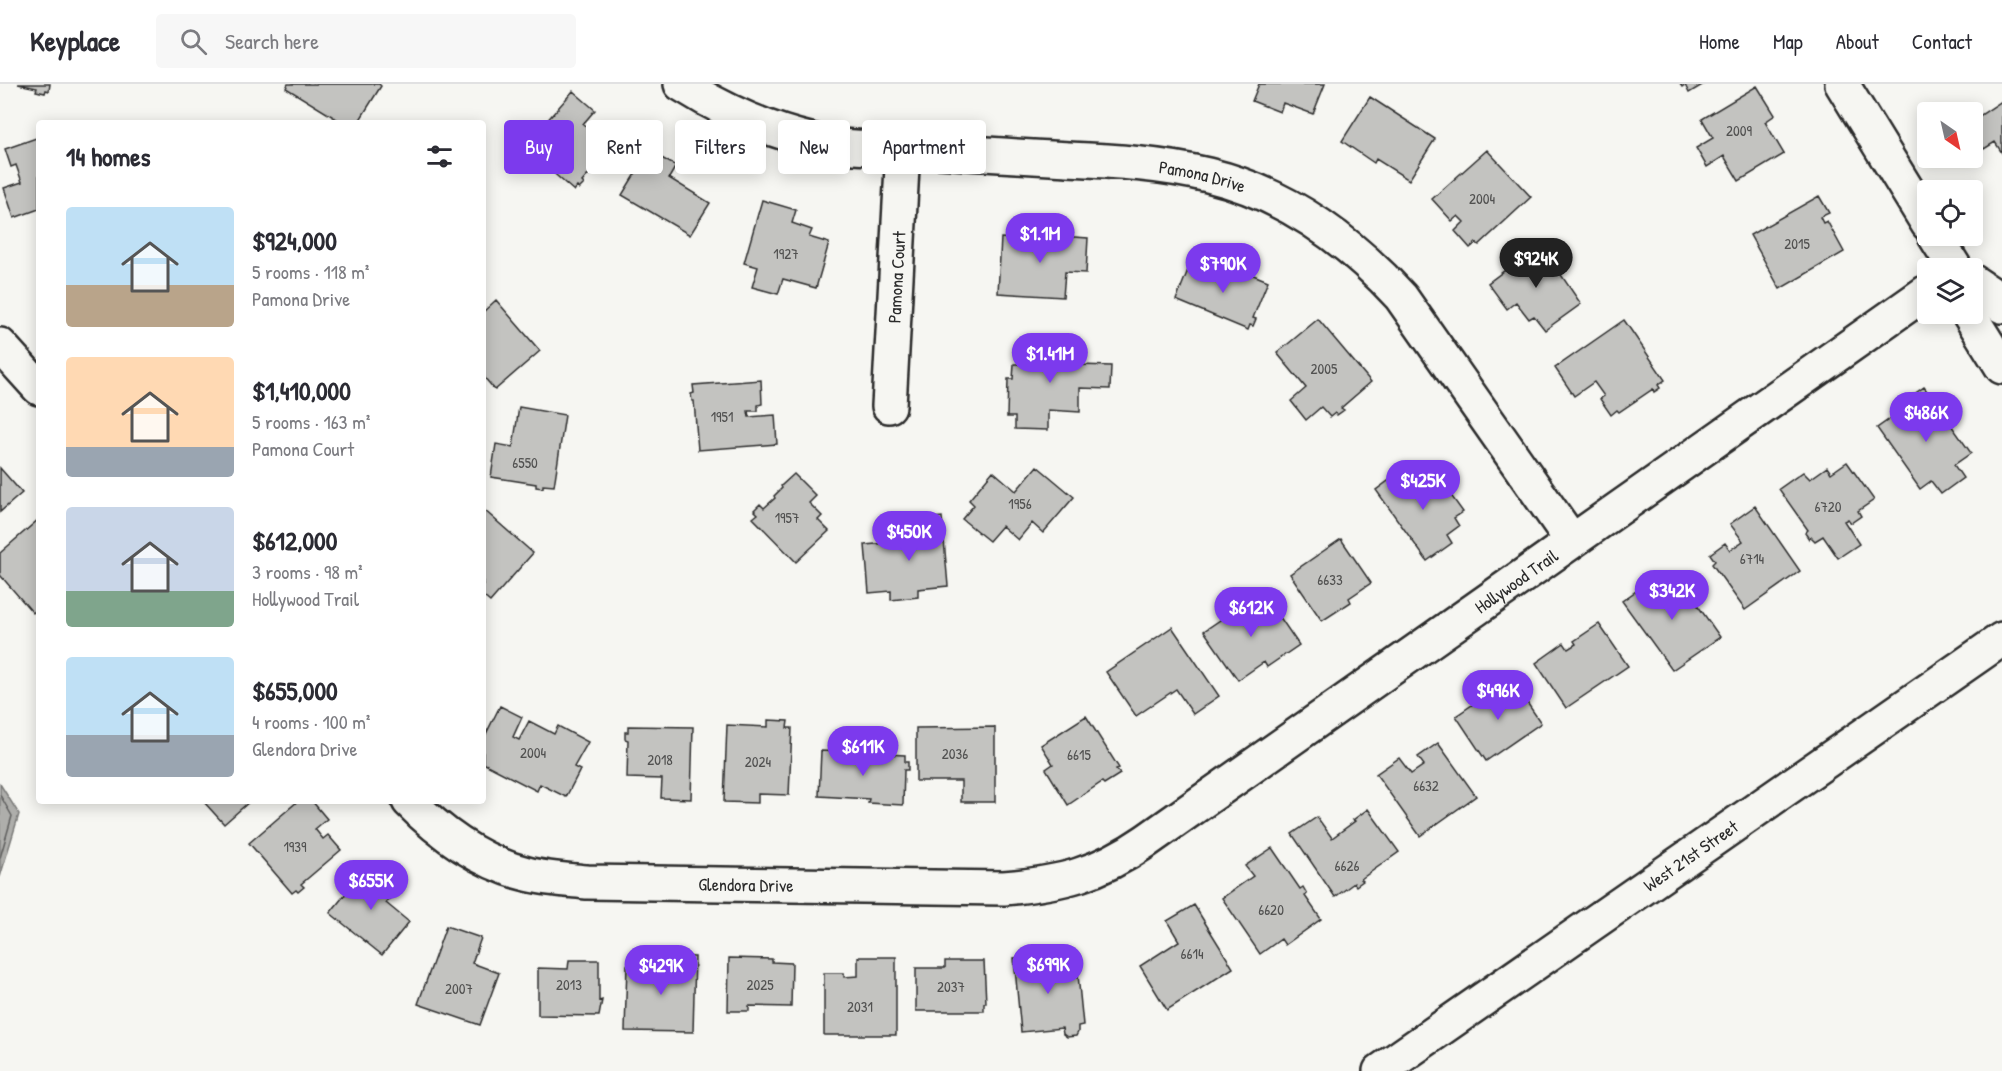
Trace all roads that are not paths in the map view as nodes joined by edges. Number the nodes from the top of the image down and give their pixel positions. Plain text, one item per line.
1 (681, 84) edge
2 (1842, 84) edge
3 (862, 147) edge
4 (986, 154) edge
5 (902, 174) edge
6 (1917, 206) edge
7 (1983, 288) edge
8 (1917, 299) edge
9 (2002, 306) edge
10 (1975, 324) edge
11 (0, 345) edge
12 (2002, 367) edge
13 (36, 385) edge
14 (889, 406) dead end
15 (1572, 541) junction
16 (2002, 639) edge
17 (412, 804) edge
18 (1104, 866) joint
19 (1380, 1071) edge

1 - 3 street, Pamona Drive
2 - 6 street
4 - 15 street, Pamona Drive
5 - 14 street, Pamona Court
7 - 9 street
8 - 15 street, Hollywood Trail
10 - 12 street
11 - 13 street
15 - 18 street, Hollywood Trail
16 - 19 street, West 21st Street
17 - 18 street, Glendora Drive

